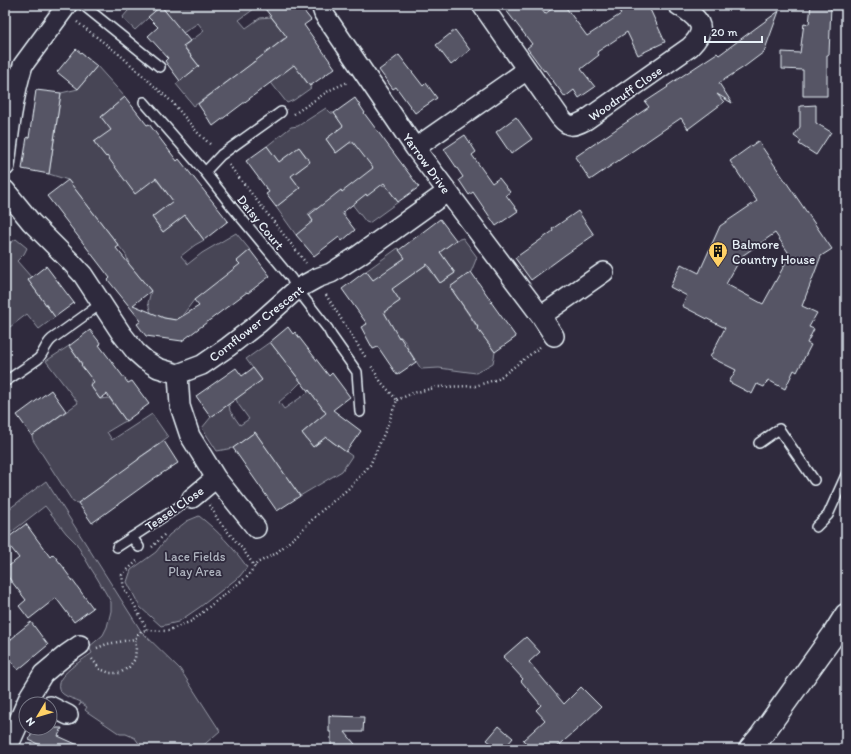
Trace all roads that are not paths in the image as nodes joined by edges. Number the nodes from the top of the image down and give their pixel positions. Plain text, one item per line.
1 (67, 5) edge
2 (83, 5) edge
3 (321, 5) edge
4 (482, 5) edge
5 (687, 7) edge
6 (160, 67) dead end
7 (527, 70) junction
8 (12, 74) edge
9 (144, 102) dead end
10 (281, 112) dead end
11 (414, 148) junction
12 (5, 166) edge
13 (205, 172) junction
14 (5, 190) edge
15 (447, 192) junction
16 (604, 272) dead end
17 (297, 289) junction
18 (102, 304) junction
19 (541, 316) junction
20 (549, 340) road end
21 (178, 374) junction
22 (6, 381) dead end
23 (360, 412) dead end
24 (759, 443) dead end
25 (846, 475) edge
26 (216, 478) junction
27 (814, 480) dead end
28 (200, 499) joint
29 (816, 527) dead end
30 (256, 528) dead end
31 (132, 537) junction
32 (117, 547) dead end
33 (139, 547) dead end
34 (846, 615) edge
35 (88, 651) road end
36 (30, 696) edge
37 (58, 710) edge
38 (68, 715) dead end
39 (18, 724) edge
40 (7, 749) edge
41 (750, 749) edge

1 - 8 street
2 - 6 lane
3 - 11 street, Yarrow Drive
4 - 7 street, Woodruff Close
5 - 7 street, Woodruff Close
7 - 11 street
8 - 12 street
9 - 13 lane, Daisy Court
10 - 13 lane
11 - 15 street, Yarrow Drive
13 - 17 lane, Daisy Court
14 - 18 street
15 - 17 street, Cornflower Crescent
15 - 19 street, Yarrow Drive
16 - 19 street
17 - 21 street, Cornflower Crescent
17 - 23 lane, Daisy Court
18 - 21 street
18 - 22 lane
19 - 20 street, Yarrow Drive
21 - 26 street, Teasel Close
24 - 27 lane
25 - 29 lane
26 - 28 street, Teasel Close
26 - 30 street, Teasel Close
28 - 31 lane, Teasel Close
31 - 32 lane, Teasel Close
31 - 33 lane, Teasel Close
34 - 41 main road
35 - 36 street
37 - 38 street
39 - 40 street

